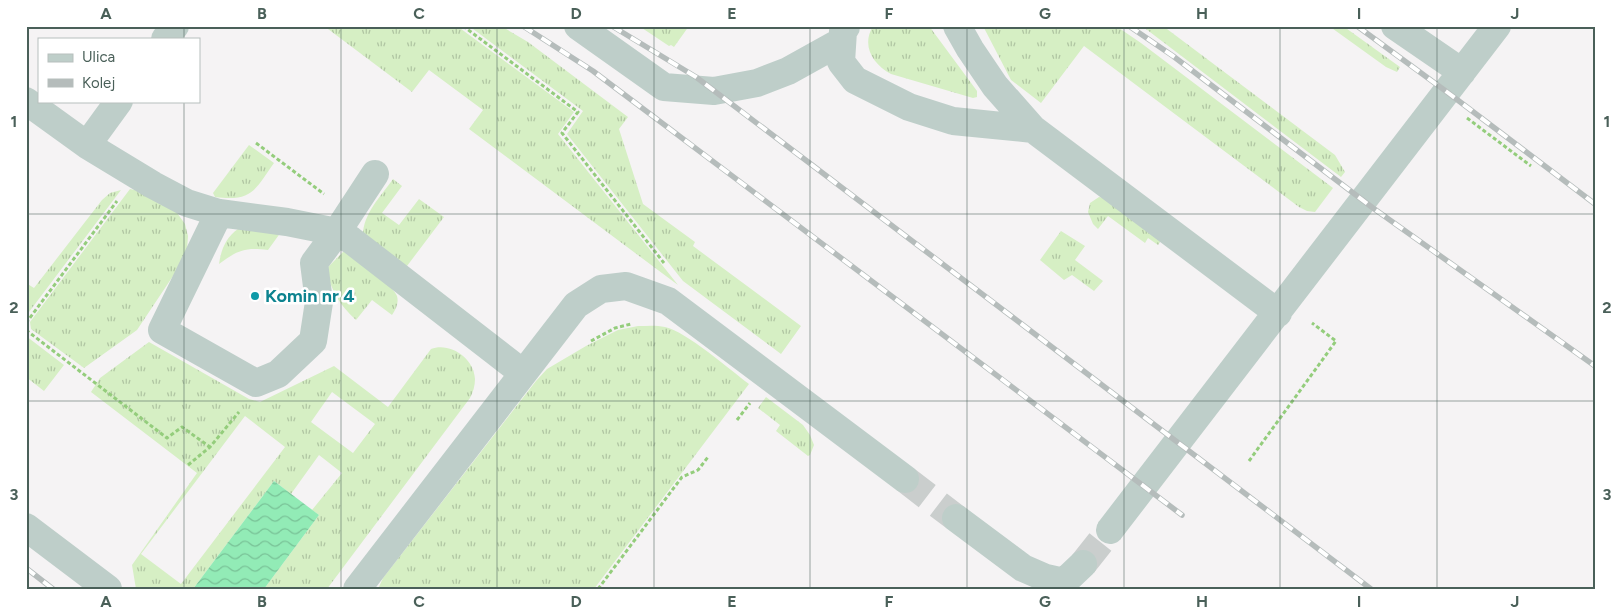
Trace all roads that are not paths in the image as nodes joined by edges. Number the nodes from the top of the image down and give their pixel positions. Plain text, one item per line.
1 (175, 26) edge
2 (578, 26) edge
3 (957, 26) edge
4 (1395, 26) edge
5 (1497, 26) edge
6 (844, 34) edge
7 (167, 38) edge
8 (1462, 72) junction
9 (26, 101) edge
10 (118, 102) edge
11 (1033, 129) junction
12 (86, 145) junction
13 (375, 174) dead end
14 (219, 213) junction
15 (343, 222) junction
16 (1278, 313) junction
17 (523, 373) junction
18 (904, 479) tunnel mouth
19 (956, 518) tunnel mouth
20 (26, 527) edge
21 (1110, 530) tunnel mouth
22 (1072, 578) edge
23 (108, 589) edge
24 (357, 589) edge

1 - 7 lane
2 - 6 lane
3 - 11 lane
4 - 8 lane
5 - 8 lane
6 - 11 lane
8 - 16 lane
9 - 12 lane
10 - 12 lane
11 - 16 lane
12 - 14 lane
13 - 15 lane
14 - 15 lane
14 - 15 lane
15 - 17 lane
16 - 21 lane
17 - 18 lane
17 - 24 lane
19 - 22 lane
20 - 23 lane

